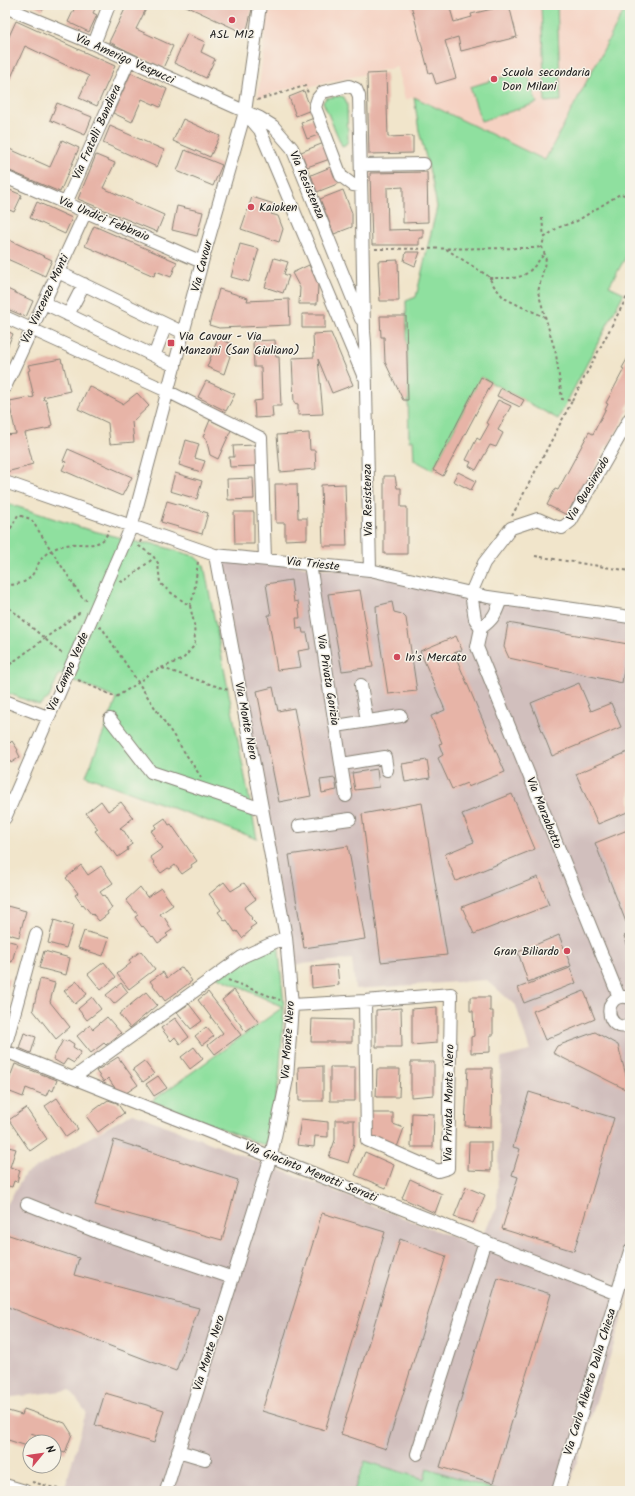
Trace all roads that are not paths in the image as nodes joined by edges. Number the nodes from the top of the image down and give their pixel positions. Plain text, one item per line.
1 (109, 5) edge
2 (260, 5) edge
3 (9, 10) edge
4 (94, 44) junction
5 (129, 60) junction
6 (246, 108) junction
7 (292, 148) junction
8 (272, 157) junction
9 (424, 164) dead end
10 (361, 165) junction
11 (5, 177) edge
12 (361, 186) junction
13 (66, 203) junction
14 (86, 211) junction
15 (202, 262) junction
16 (58, 272) junction
17 (84, 284) junction
18 (44, 303) junction
19 (68, 315) junction
20 (5, 317) edge
21 (166, 325) junction
22 (32, 329) junction
23 (364, 331) junction
24 (184, 333) junction
25 (154, 356) junction
26 (175, 366) junction
27 (366, 382) junction
28 (5, 388) edge
29 (167, 391) junction
30 (630, 418) edge
31 (5, 482) edge
32 (137, 527) junction
33 (215, 555) junction
34 (265, 559) junction
35 (310, 564) junction
36 (370, 570) junction
37 (471, 593) junction
38 (501, 599) junction
39 (630, 617) edge
40 (481, 628) junction
41 (361, 685) dead end
42 (5, 701) edge
43 (401, 716) dead end
44 (48, 717) junction
45 (110, 719) dead end
46 (367, 721) junction
47 (336, 726) junction
48 (342, 764) junction
49 (387, 770) dead end
50 (346, 796) dead end
51 (262, 809) junction
52 (5, 818) edge
53 (350, 819) dead end
54 (300, 826) dead end
55 (36, 934) dead end
56 (286, 937) junction
57 (625, 997) edge
58 (365, 1001) junction
59 (292, 1005) junction
60 (630, 1025) edge
61 (5, 1047) edge
62 (5, 1051) edge
63 (73, 1078) junction
64 (271, 1156) junction
65 (27, 1204) dead end
66 (485, 1241) junction
67 (630, 1251) edge
68 (233, 1278) junction
69 (617, 1294) junction
70 (178, 1451) junction
71 (417, 1454) dead end
72 (205, 1459) dead end
73 (5, 1485) edge
74 (26, 1486) edge
75 (166, 1491) edge
76 (558, 1491) edge

1 - 4 street
2 - 6 street, Via Cavour
3 - 4 street, Via Amerigo Vespucci
4 - 5 street, Via Amerigo Vespucci
5 - 6 street, Via Amerigo Vespucci
5 - 13 street, Via Fratelli Bandiera
6 - 7 street, Via Resistenza
6 - 8 street, Via Resistenza
6 - 15 street, Via Cavour
7 - 8 street
7 - 23 street, Via Resistenza
8 - 27 street, Via Resistenza
9 - 10 street
10 - 12 street, Via Resistenza
10 - 12 street, Via Resistenza
11 - 13 street, Via Undici Febbraio
12 - 23 street, Via Resistenza
13 - 14 street, Via Undici Febbraio
14 - 15 street, Via Undici Febbraio
14 - 16 street, Via Vincenzo Monti
15 - 24 street, Via Cavour
16 - 17 street
16 - 18 street, Via Vincenzo Monti
17 - 19 street
17 - 21 street
18 - 19 street
18 - 22 street, Via Vincenzo Monti
19 - 25 street
20 - 22 street
21 - 24 street
21 - 25 street
22 - 28 street, Via Vincenzo Monti
22 - 29 street
23 - 27 street, Via Resistenza
24 - 26 street, Via Cavour
25 - 26 street
26 - 29 street, Via Cavour
27 - 36 street, Via Resistenza
29 - 32 street, Via Cavour
29 - 34 street
30 - 37 street, Via Quasimodo
31 - 32 street, Via Trieste
32 - 33 street, Via Trieste
32 - 44 street, Via Campo Verde
33 - 34 street, Via Trieste
33 - 51 street, Via Monte Nero
34 - 35 street, Via Trieste
35 - 36 street, Via Trieste
35 - 47 street, Via Privata Gorizia
36 - 37 street, Via Trieste
37 - 38 street, Via Trieste
37 - 40 street
38 - 39 street, Via Trieste
38 - 40 street
40 - 57 street, Via Marzabotto
41 - 46 street
42 - 44 street
43 - 46 street
44 - 52 street, Via Campo Verde
45 - 51 street
46 - 47 street
47 - 48 street, Via Privata Gorizia
48 - 49 street
48 - 50 street, Via Privata Gorizia
51 - 56 street, Via Monte Nero
53 - 54 street
55 - 61 street
56 - 59 street, Via Monte Nero
56 - 63 street
57 - 60 street, Via Marzabotto
58 - 58 street, Via Privata Monte Nero
58 - 59 street, Via Privata Monte Nero
59 - 64 street, Via Monte Nero
62 - 63 street, Via Giacinto Menotti Serrati
63 - 64 street, Via Giacinto Menotti Serrati
64 - 66 street, Via Giacinto Menotti Serrati
64 - 68 street, Via Monte Nero
65 - 68 street
66 - 69 street, Via Giacinto Menotti Serrati
66 - 71 street
67 - 69 street, Via Carlo Alberto Dalla Chiesa
68 - 70 street, Via Monte Nero
69 - 76 street, Via Carlo Alberto Dalla Chiesa
70 - 72 street
70 - 75 street, Via Monte Nero
73 - 74 street

